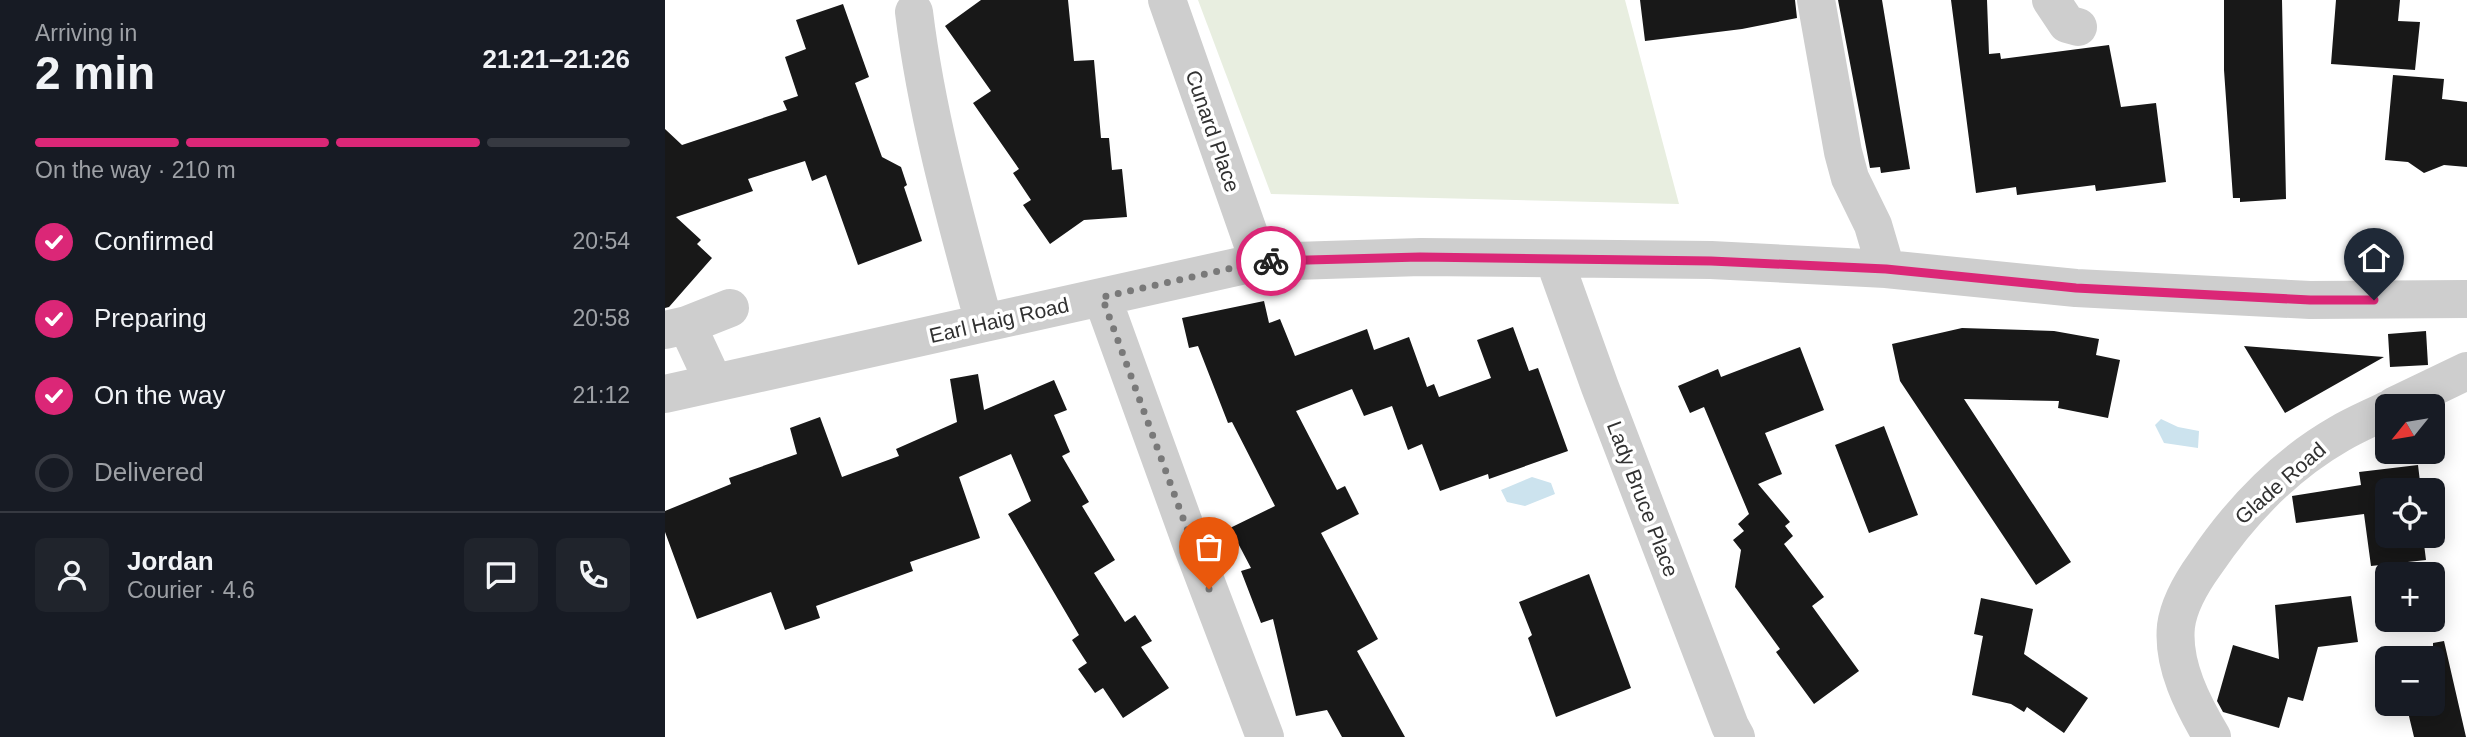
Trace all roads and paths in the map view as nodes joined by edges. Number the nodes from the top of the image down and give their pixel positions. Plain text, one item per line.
1 (1167, 0) edge
2 (1816, 0) edge
3 (2051, 0) edge
4 (914, 12) dead end
5 (2078, 27) dead end
6 (1554, 259) junction
7 (1259, 262) junction
8 (1886, 269) junction
9 (1102, 297) junction
10 (2467, 299) edge
11 (730, 308) dead end
12 (984, 323) junction
13 (676, 328) edge
14 (2467, 371) edge
15 (714, 383) junction
16 (665, 394) edge
17 (2419, 394) edge
18 (2375, 416) edge
19 (1265, 737) edge
20 (1736, 737) edge
21 (2212, 737) edge

1 - 7 street, Cunard Place
2 - 8 street
3 - 5 street
4 - 12 street
6 - 7 street, Earl Haig Road
6 - 8 street, Earl Haig Road
6 - 20 street, Lady Bruce Place
7 - 9 street, Earl Haig Road
8 - 10 street, Earl Haig Road
9 - 12 street, Earl Haig Road
9 - 19 street
11 - 13 street
12 - 15 street, Earl Haig Road
13 - 15 street
14 - 17 street
15 - 16 street, Earl Haig Road
18 - 21 street, Glade Road

